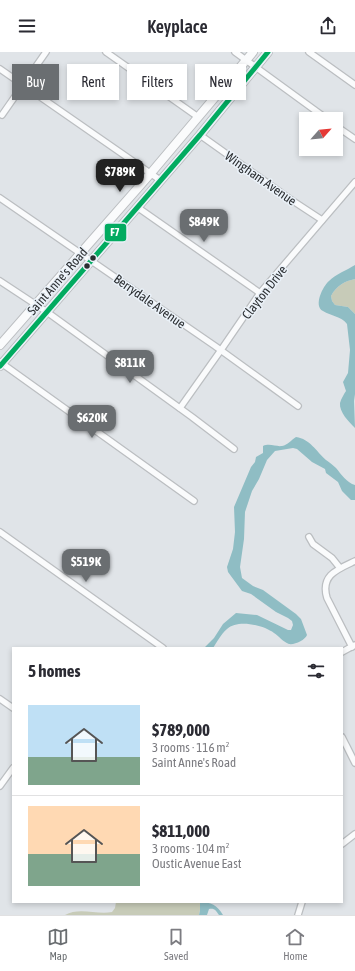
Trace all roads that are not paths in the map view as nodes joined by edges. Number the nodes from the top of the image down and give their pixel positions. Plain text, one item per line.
1 (46, 52) edge
2 (106, 52) edge
3 (235, 52) edge
4 (253, 52) edge
5 (268, 52) edge
6 (309, 52) edge
7 (247, 60) junction
8 (38, 64) edge
9 (256, 68) junction
10 (0, 69) edge
11 (12, 78) edge
12 (355, 85) edge
13 (13, 100) edge
14 (44, 100) edge
15 (317, 112) edge
16 (2, 115) dead end
17 (198, 117) junction
18 (343, 131) edge
19 (200, 135) junction
20 (355, 139) edge
21 (151, 173) junction
22 (160, 180) junction
23 (355, 182) edge
24 (0, 198) edge
25 (137, 207) junction
26 (322, 220) junction
27 (80, 254) junction
28 (91, 260) junction
29 (0, 280) edge
30 (260, 293) junction
31 (36, 305) junction
32 (47, 312) junction
33 (0, 345) edge
34 (221, 350) junction
35 (1, 364) edge
36 (298, 406) dead end
37 (180, 408) junction
38 (234, 449) dead end
39 (194, 501) dead end
40 (0, 532) edge
41 (309, 537) dead end
42 (355, 561) edge
43 (340, 568) junction
44 (353, 646) edge
45 (162, 647) edge
46 (343, 651) edge
47 (0, 699) edge
48 (12, 707) edge
49 (344, 747) edge
50 (355, 763) edge
51 (12, 769) edge
52 (0, 786) edge
53 (355, 834) edge
54 (343, 843) edge
55 (302, 903) edge
56 (298, 915) edge

1 - 8 street
2 - 17 street
3 - 7 street
4 - 7 main road, Saint Anne's Road
5 - 9 main road, Saint Anne's Road
6 - 12 street
7 - 9 street
7 - 17 main road, Saint Anne's Road
9 - 15 street
9 - 19 main road, Saint Anne's Road
10 - 11 street
13 - 16 street
14 - 21 street
17 - 21 main road, Saint Anne's Road
18 - 20 street
19 - 22 main road, Saint Anne's Road
19 - 26 street, Wingham Avenue
21 - 22 street
21 - 27 main road, Saint Anne's Road
22 - 25 main road, Saint Anne's Road
23 - 26 street, Clayton Drive
24 - 27 street, Berrydale Avenue
25 - 28 main road, Saint Anne's Road
25 - 30 street
26 - 30 street, Clayton Drive
27 - 28 street, Berrydale Avenue
27 - 31 main road, Saint Anne's Road
28 - 32 main road, Saint Anne's Road
28 - 34 street, Berrydale Avenue
29 - 31 street
30 - 34 street, Clayton Drive
31 - 32 street
31 - 33 main road, Saint Anne's Road
32 - 35 main road, Saint Anne's Road
32 - 37 street
34 - 36 street, Berrydale Avenue
34 - 37 street, Clayton Drive
35 - 39 street
37 - 38 street
40 - 45 street
41 - 43 street
42 - 43 street
43 - 44 street
44 - 46 street
47 - 48 street
49 - 50 street
51 - 52 street
53 - 54 street
55 - 56 street

